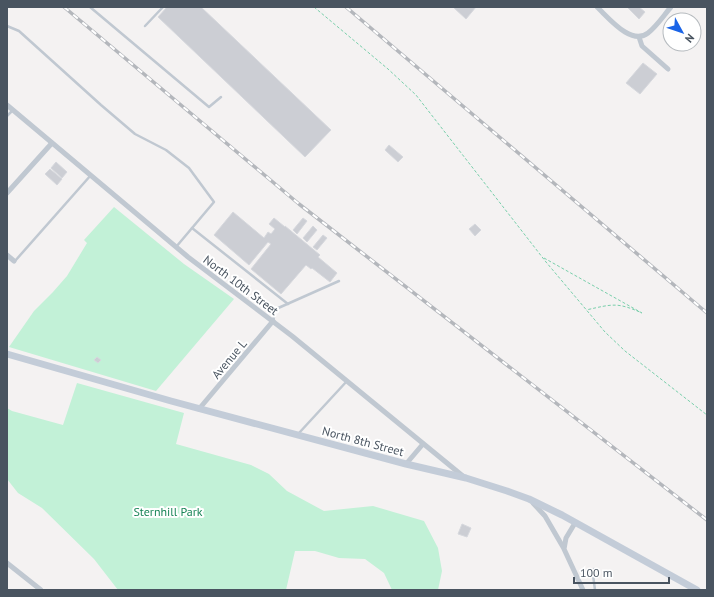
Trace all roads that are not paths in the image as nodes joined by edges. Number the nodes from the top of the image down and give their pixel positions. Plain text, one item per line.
1 (90, 7) edge
2 (163, 7) edge
3 (597, 7) edge
4 (606, 7) edge
5 (671, 7) edge
6 (602, 12) junction
7 (7, 26) edge
8 (144, 26) dead end
9 (639, 37) junction
10 (668, 69) dead end
11 (221, 98) dead end
12 (7, 105) edge
13 (13, 110) junction
14 (7, 116) edge
15 (52, 143) junction
16 (90, 175) junction
17 (7, 193) edge
18 (192, 228) junction
19 (176, 247) junction
20 (7, 255) edge
21 (14, 261) joint
22 (339, 281) dead end
23 (288, 304) junction
24 (273, 321) junction
25 (7, 354) edge
26 (347, 381) junction
27 (199, 409) junction
28 (297, 435) junction
29 (423, 444) junction
30 (406, 464) junction
31 (466, 478) junction
32 (529, 499) junction
33 (575, 523) junction
34 (564, 549) junction
35 (7, 563) edge
36 (594, 569) dead end
37 (41, 590) edge
38 (583, 590) edge
39 (595, 590) edge
40 (697, 590) edge

1 - 11 lane
2 - 8 lane
3 - 6 street
4 - 6 lane
5 - 9 street
6 - 9 street
7 - 18 lane
9 - 10 street
12 - 13 street, North 10th Street
13 - 14 lane
13 - 15 street, North 10th Street
15 - 16 street, North 10th Street
15 - 17 street
16 - 19 street, North 10th Street
16 - 21 lane
18 - 19 lane
18 - 23 lane
19 - 24 street, North 10th Street
20 - 21 street
22 - 23 lane
23 - 24 lane
24 - 26 street, North 10th Street
24 - 27 street, Avenue L
25 - 27 street, North 8th Street
26 - 28 lane
26 - 29 street, North 10th Street
27 - 28 street, North 8th Street
28 - 30 street, North 8th Street
29 - 30 street
29 - 31 street, North 10th Street
30 - 31 street, North 8th Street
31 - 32 street, North 8th Street
32 - 33 street, North 8th Street
32 - 34 street
33 - 34 street
33 - 40 street, North 8th Street
34 - 38 street
35 - 37 street
36 - 39 lane

